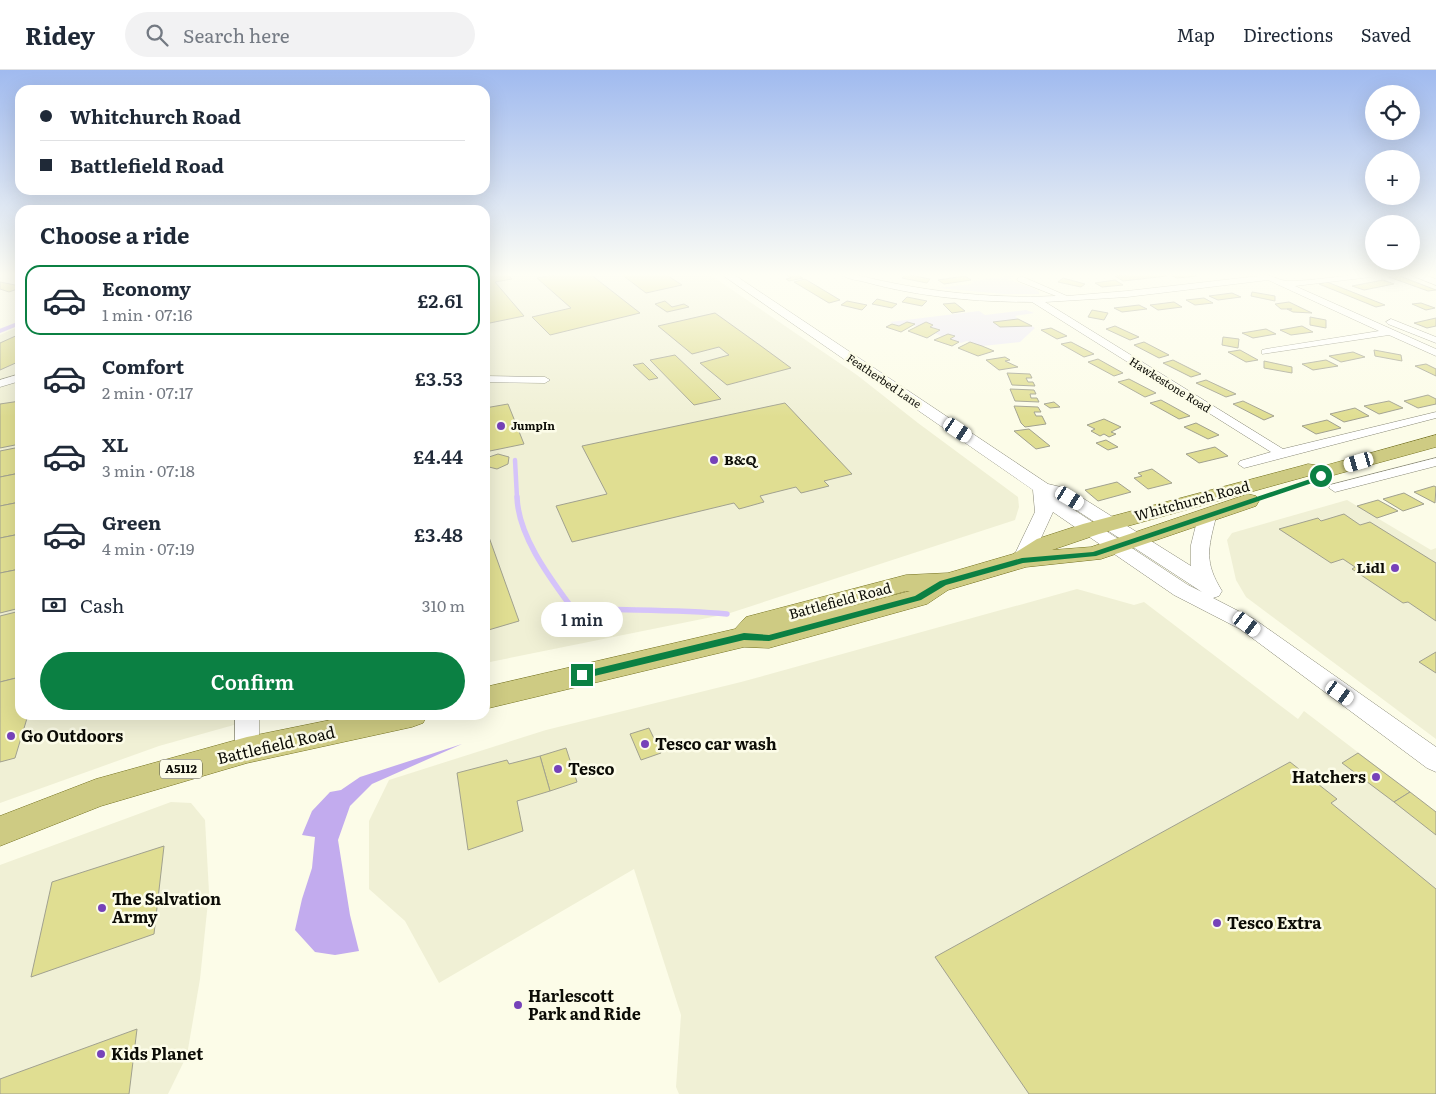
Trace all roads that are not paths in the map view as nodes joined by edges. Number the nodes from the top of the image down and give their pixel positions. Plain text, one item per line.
1 (795, 322) edge
2 (1074, 322) edge
3 (1368, 322) edge
4 (1392, 322) edge
5 (1390, 332) junction
6 (1436, 340) edge
7 (1266, 352) dead end
8 (1436, 353) edge
9 (15, 379) edge
10 (490, 379) edge
11 (545, 380) dead end
12 (0, 384) edge
13 (1436, 415) edge
14 (1436, 441) edge
15 (1281, 453) junction
16 (1373, 458) junction
17 (1436, 462) edge
18 (1244, 464) dead end
19 (1400, 473) junction
20 (1329, 480) junction
21 (1043, 492) junction
22 (1208, 516) junction
23 (1101, 526) junction
24 (1127, 544) junction
25 (1022, 560) junction
26 (1209, 588) junction
27 (1247, 624) junction
28 (490, 697) edge
29 (247, 720) edge
30 (388, 720) edge
31 (247, 750) junction
32 (1436, 761) edge
33 (0, 831) edge

1 - 21 street, Featherbed Lane
2 - 15 street, Hawkestone Road
3 - 5 street
4 - 6 street
5 - 7 street
5 - 8 street
9 - 12 street
10 - 11 street
13 - 15 street, Whitchurch Road
14 - 16 main road, Whitchurch Road
15 - 18 street, Whitchurch Road
16 - 19 street
16 - 20 main road, Whitchurch Road
17 - 19 street, Whitchurch Road
19 - 20 street, Whitchurch Road
20 - 22 main road, Whitchurch Road
20 - 23 main road, Whitchurch Road
21 - 23 street, Featherbed Lane
21 - 25 street
22 - 24 main road, Whitchurch Road
22 - 26 street
23 - 24 street, Featherbed Lane
23 - 25 main road, Battlefield Road
24 - 25 main road, Whitchurch Road
24 - 26 street
24 - 27 street
25 - 28 main road, Battlefield Road
26 - 27 street
27 - 32 street
29 - 31 street
30 - 31 main road, Battlefield Road / A5112
31 - 33 main road, Battlefield Road / A5112

